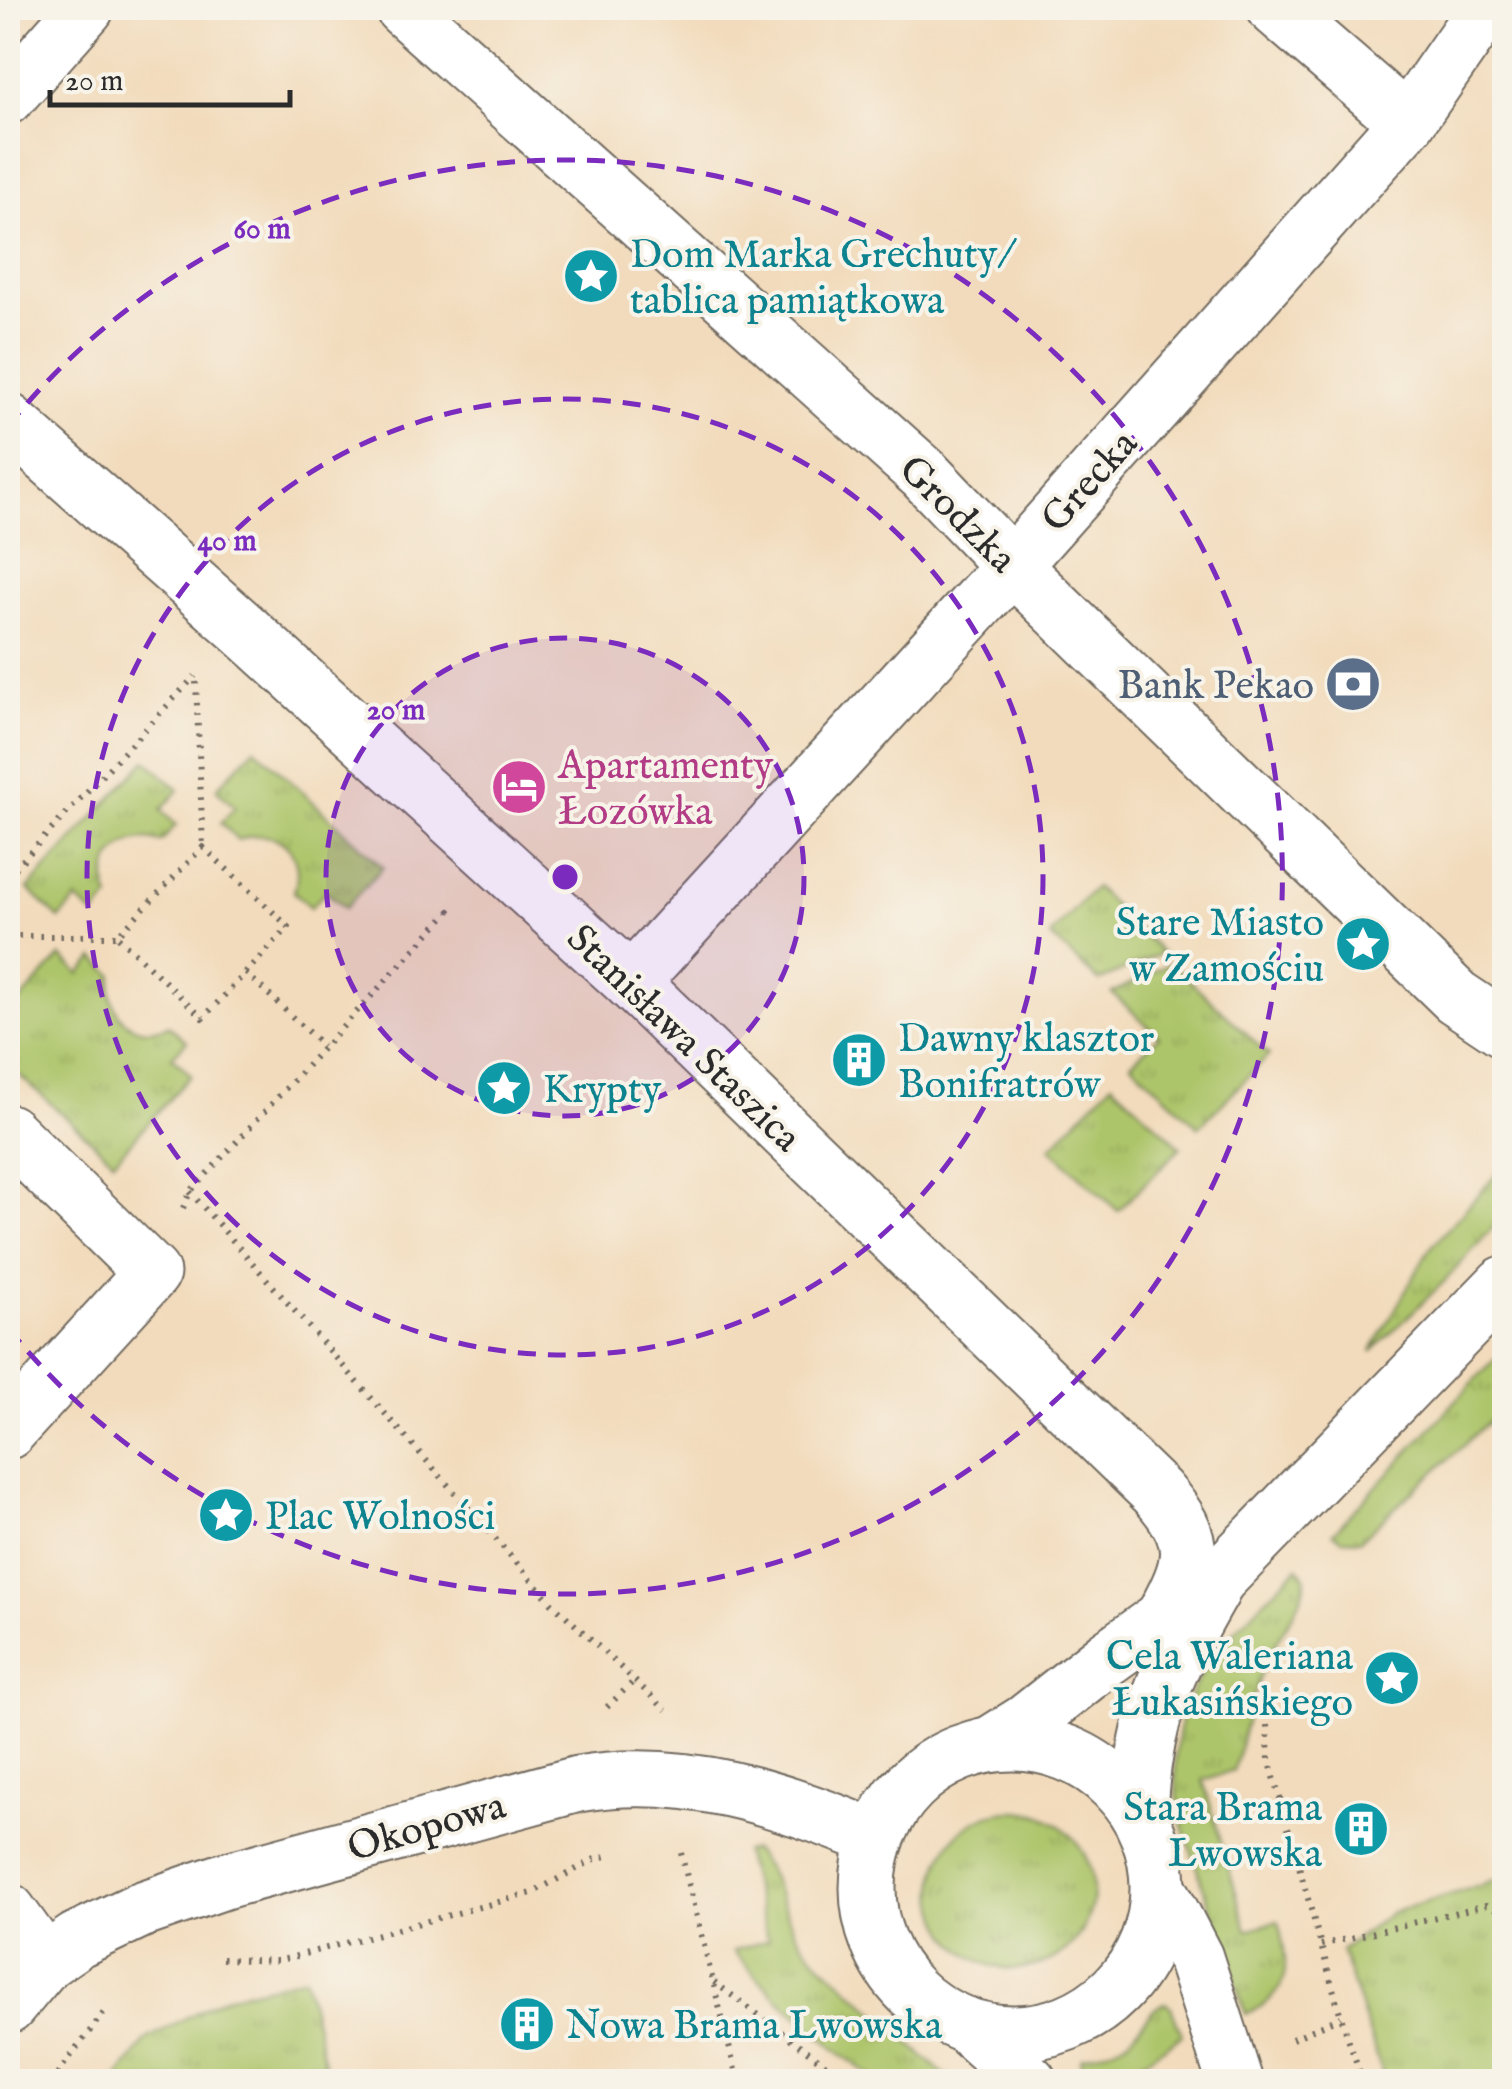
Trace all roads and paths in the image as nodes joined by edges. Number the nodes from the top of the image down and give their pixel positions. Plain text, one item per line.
1 (86, 8) edge
2 (403, 8) edge
3 (1276, 8) edge
4 (1486, 8) edge
5 (8, 96) edge
6 (1408, 122) junction
7 (8, 421) edge
8 (1012, 566) junction
9 (203, 846) junction
10 (8, 876) edge
11 (464, 924) dead end
12 (8, 936) edge
13 (117, 936) junction
14 (246, 973) junction
15 (632, 982) junction
16 (1504, 1029) edge
17 (324, 1046) junction
18 (8, 1132) edge
19 (190, 1192) junction
20 (152, 1272) junction
21 (1504, 1284) edge
22 (8, 1431) edge
23 (1219, 1578) junction
24 (1164, 1616) junction
25 (678, 1720) dead end
26 (1267, 1725) dead end
27 (991, 1744) junction
28 (1138, 1814) junction
29 (876, 1838) junction
30 (614, 1854) dead end
31 (684, 1868) dead end
32 (1159, 1889) junction
33 (8, 1911) edge
34 (1504, 1911) edge
35 (1321, 1945) junction
36 (209, 1959) dead end
37 (45, 1962) junction
38 (714, 1982) junction
39 (115, 2002) dead end
40 (8, 2006) edge
41 (1341, 2018) junction
42 (967, 2026) junction
43 (1278, 2044) dead end
44 (51, 2082) edge
45 (738, 2082) edge
46 (850, 2082) edge
47 (1030, 2082) edge
48 (1235, 2082) edge
49 (1364, 2082) edge

1 - 5 street
2 - 8 street, Grodzka
3 - 6 street
4 - 6 street, Grecka
6 - 8 street, Grecka
7 - 15 street, Stanisława Staszica
8 - 15 street, Grecka
8 - 16 street, Grodzka
9 - 10 path
9 - 13 path
9 - 14 path
11 - 17 path
12 - 13 path
13 - 14 path
14 - 17 path
15 - 24 street, Stanisława Staszica
17 - 19 path
18 - 20 street
19 - 20 path
19 - 25 path
20 - 22 street
21 - 23 street
23 - 24 street
23 - 28 street
24 - 27 street
26 - 35 path
27 - 28 street
27 - 29 street
28 - 32 street
29 - 37 street, Okopowa
29 - 42 street
30 - 36 path
31 - 38 path
32 - 42 street
32 - 48 street
33 - 37 street
34 - 35 path
35 - 41 path
37 - 40 street, Okopowa
38 - 45 path
38 - 46 path
39 - 44 path
41 - 43 path
41 - 49 path
42 - 47 street

